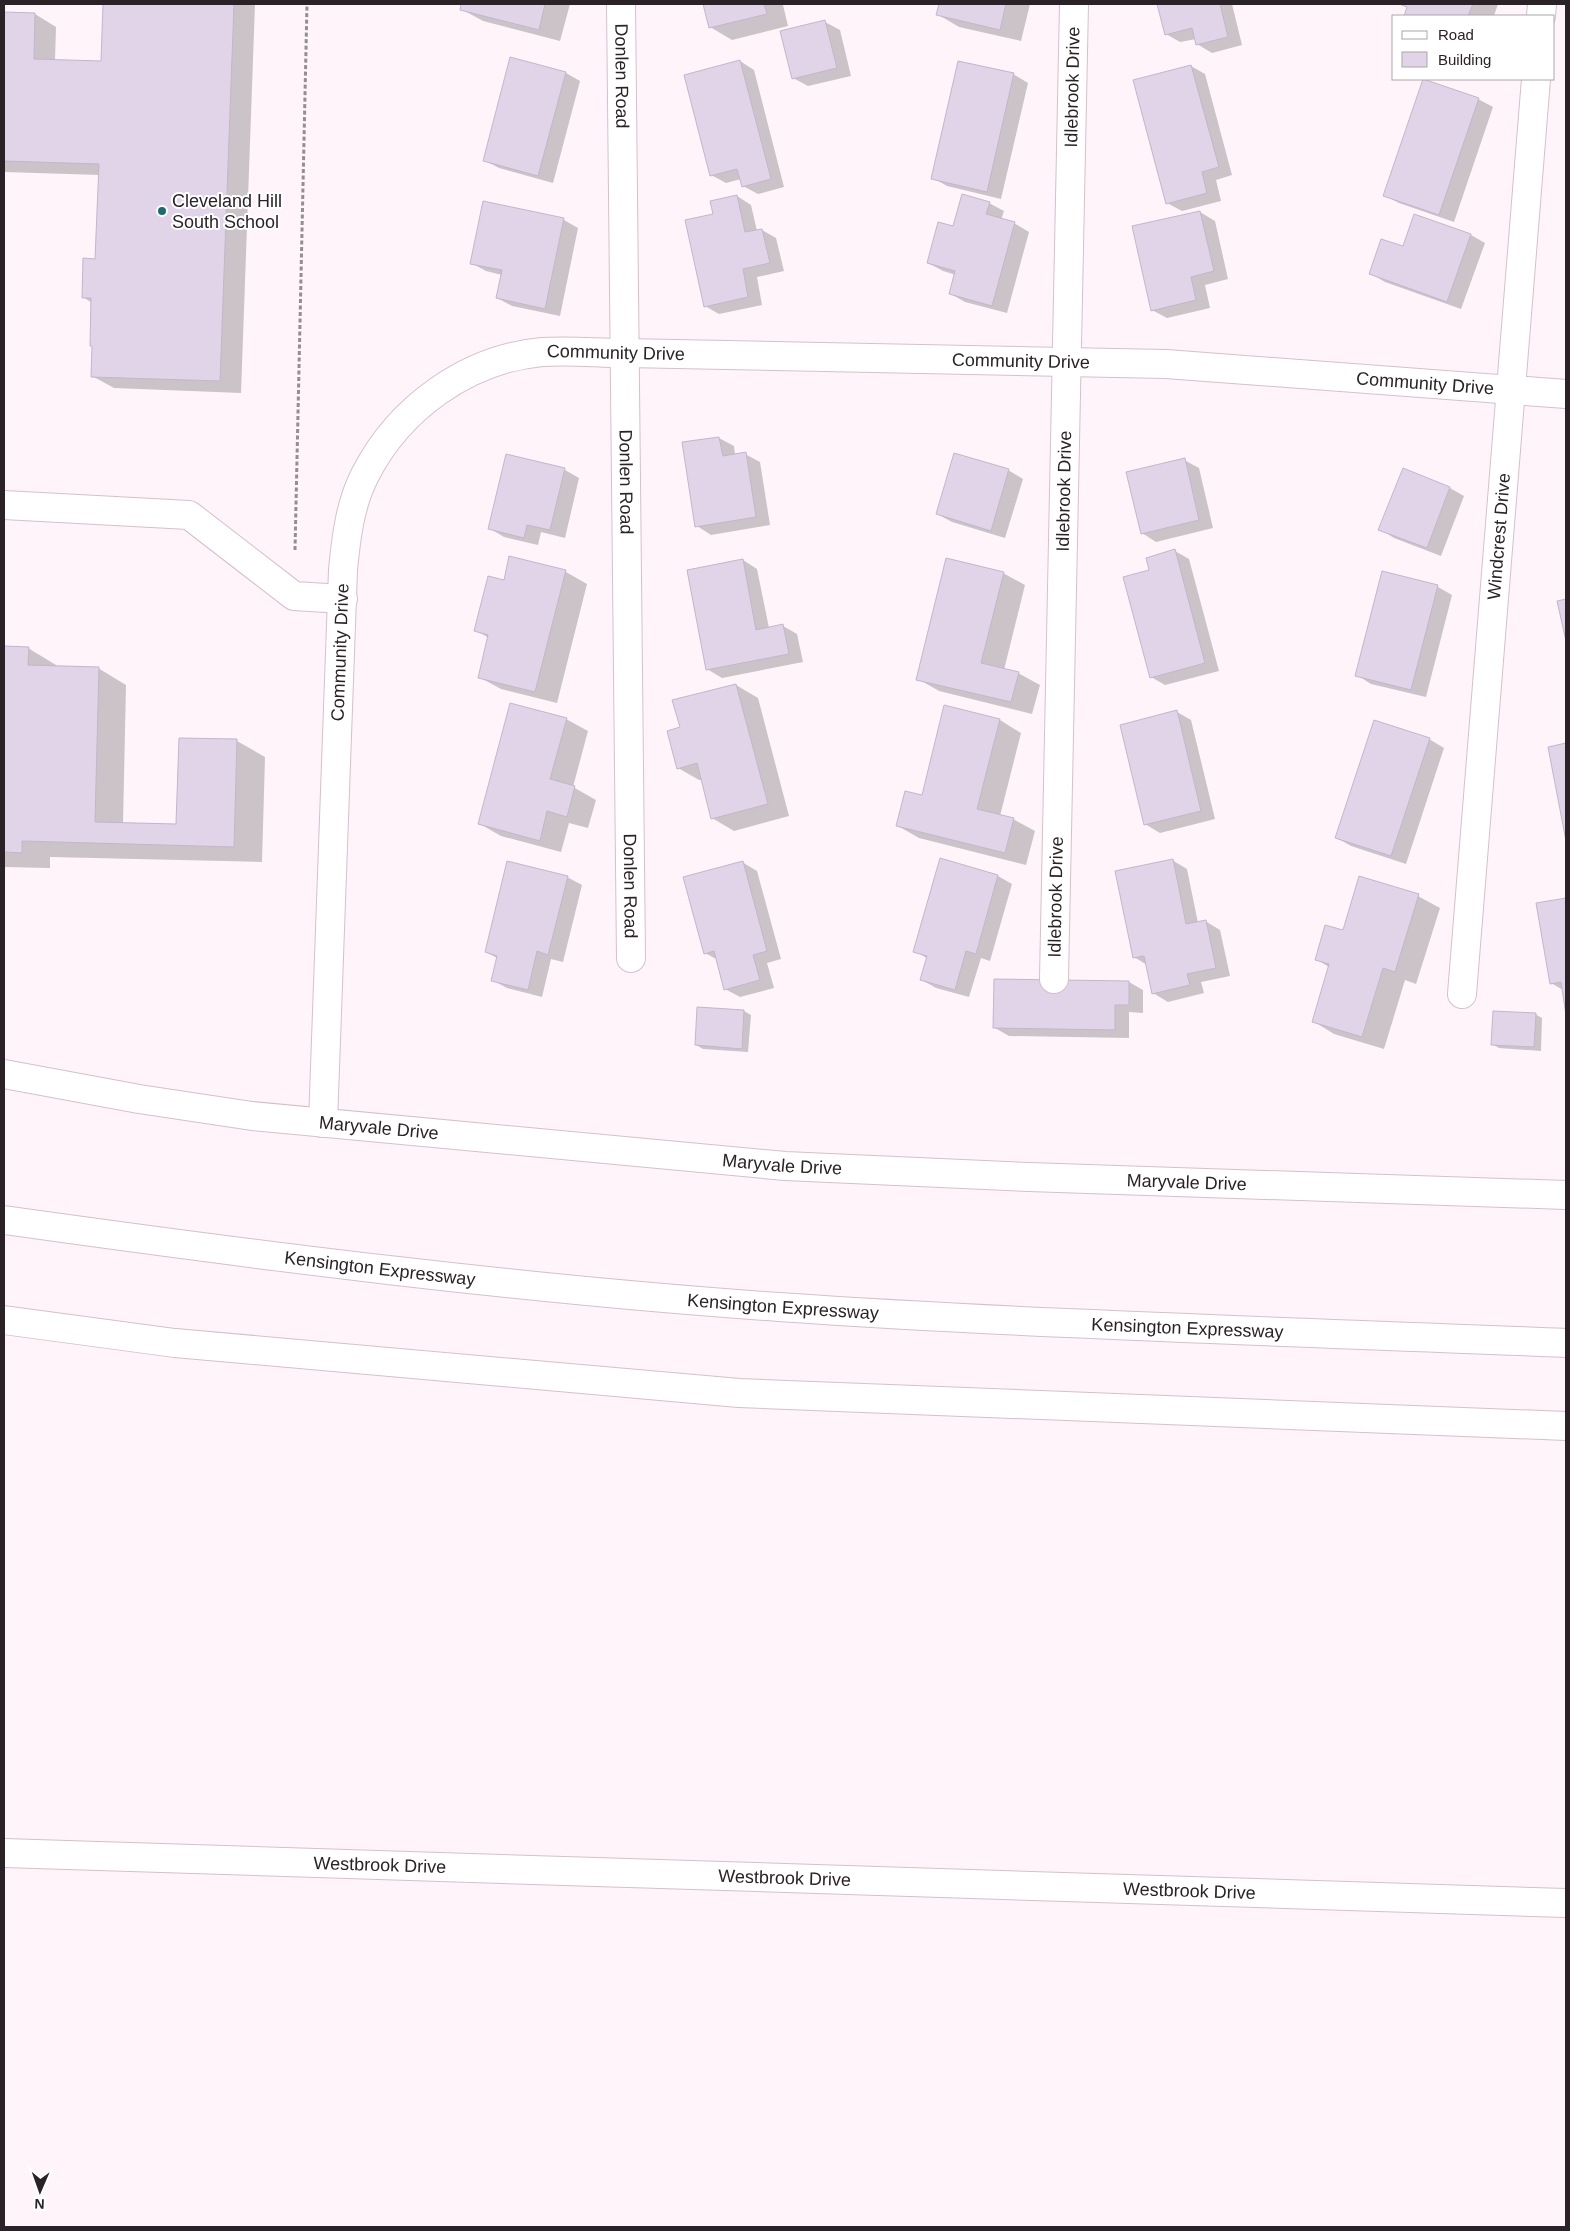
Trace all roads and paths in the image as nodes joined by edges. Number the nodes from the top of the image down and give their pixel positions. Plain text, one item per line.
1 (307, 4) edge
2 (621, 4) edge
3 (1074, 4) edge
4 (1536, 80) edge
5 (626, 353) junction
6 (1067, 362) junction
7 (1512, 389) junction
8 (1566, 394) edge
9 (4, 506) edge
10 (294, 596) junction
11 (342, 599) junction
12 (631, 958) dead end
13 (1054, 979) dead end
14 (1462, 994) dead end
15 (4, 1074) edge
16 (323, 1123) junction
17 (1566, 1195) edge
18 (4, 1220) edge
19 (4, 1320) edge
20 (1566, 1343) edge
21 (1566, 1426) edge
22 (4, 1853) edge
23 (1566, 1903) edge

1 - 10 path
2 - 5 main road, Donlen Road
3 - 6 main road, Idlebrook Drive
4 - 7 main road, Windcrest Drive
5 - 6 main road, Community Drive
5 - 11 main road, Community Drive
5 - 12 main road, Donlen Road
6 - 7 main road, Community Drive
6 - 13 main road, Idlebrook Drive
7 - 8 main road, Community Drive
7 - 14 main road, Windcrest Drive
9 - 10 main road
10 - 11 main road
11 - 16 main road, Community Drive
15 - 16 main road, Maryvale Drive
16 - 17 main road, Maryvale Drive
18 - 20 main road, Kensington Expressway
19 - 21 main road
22 - 23 main road, Westbrook Drive

